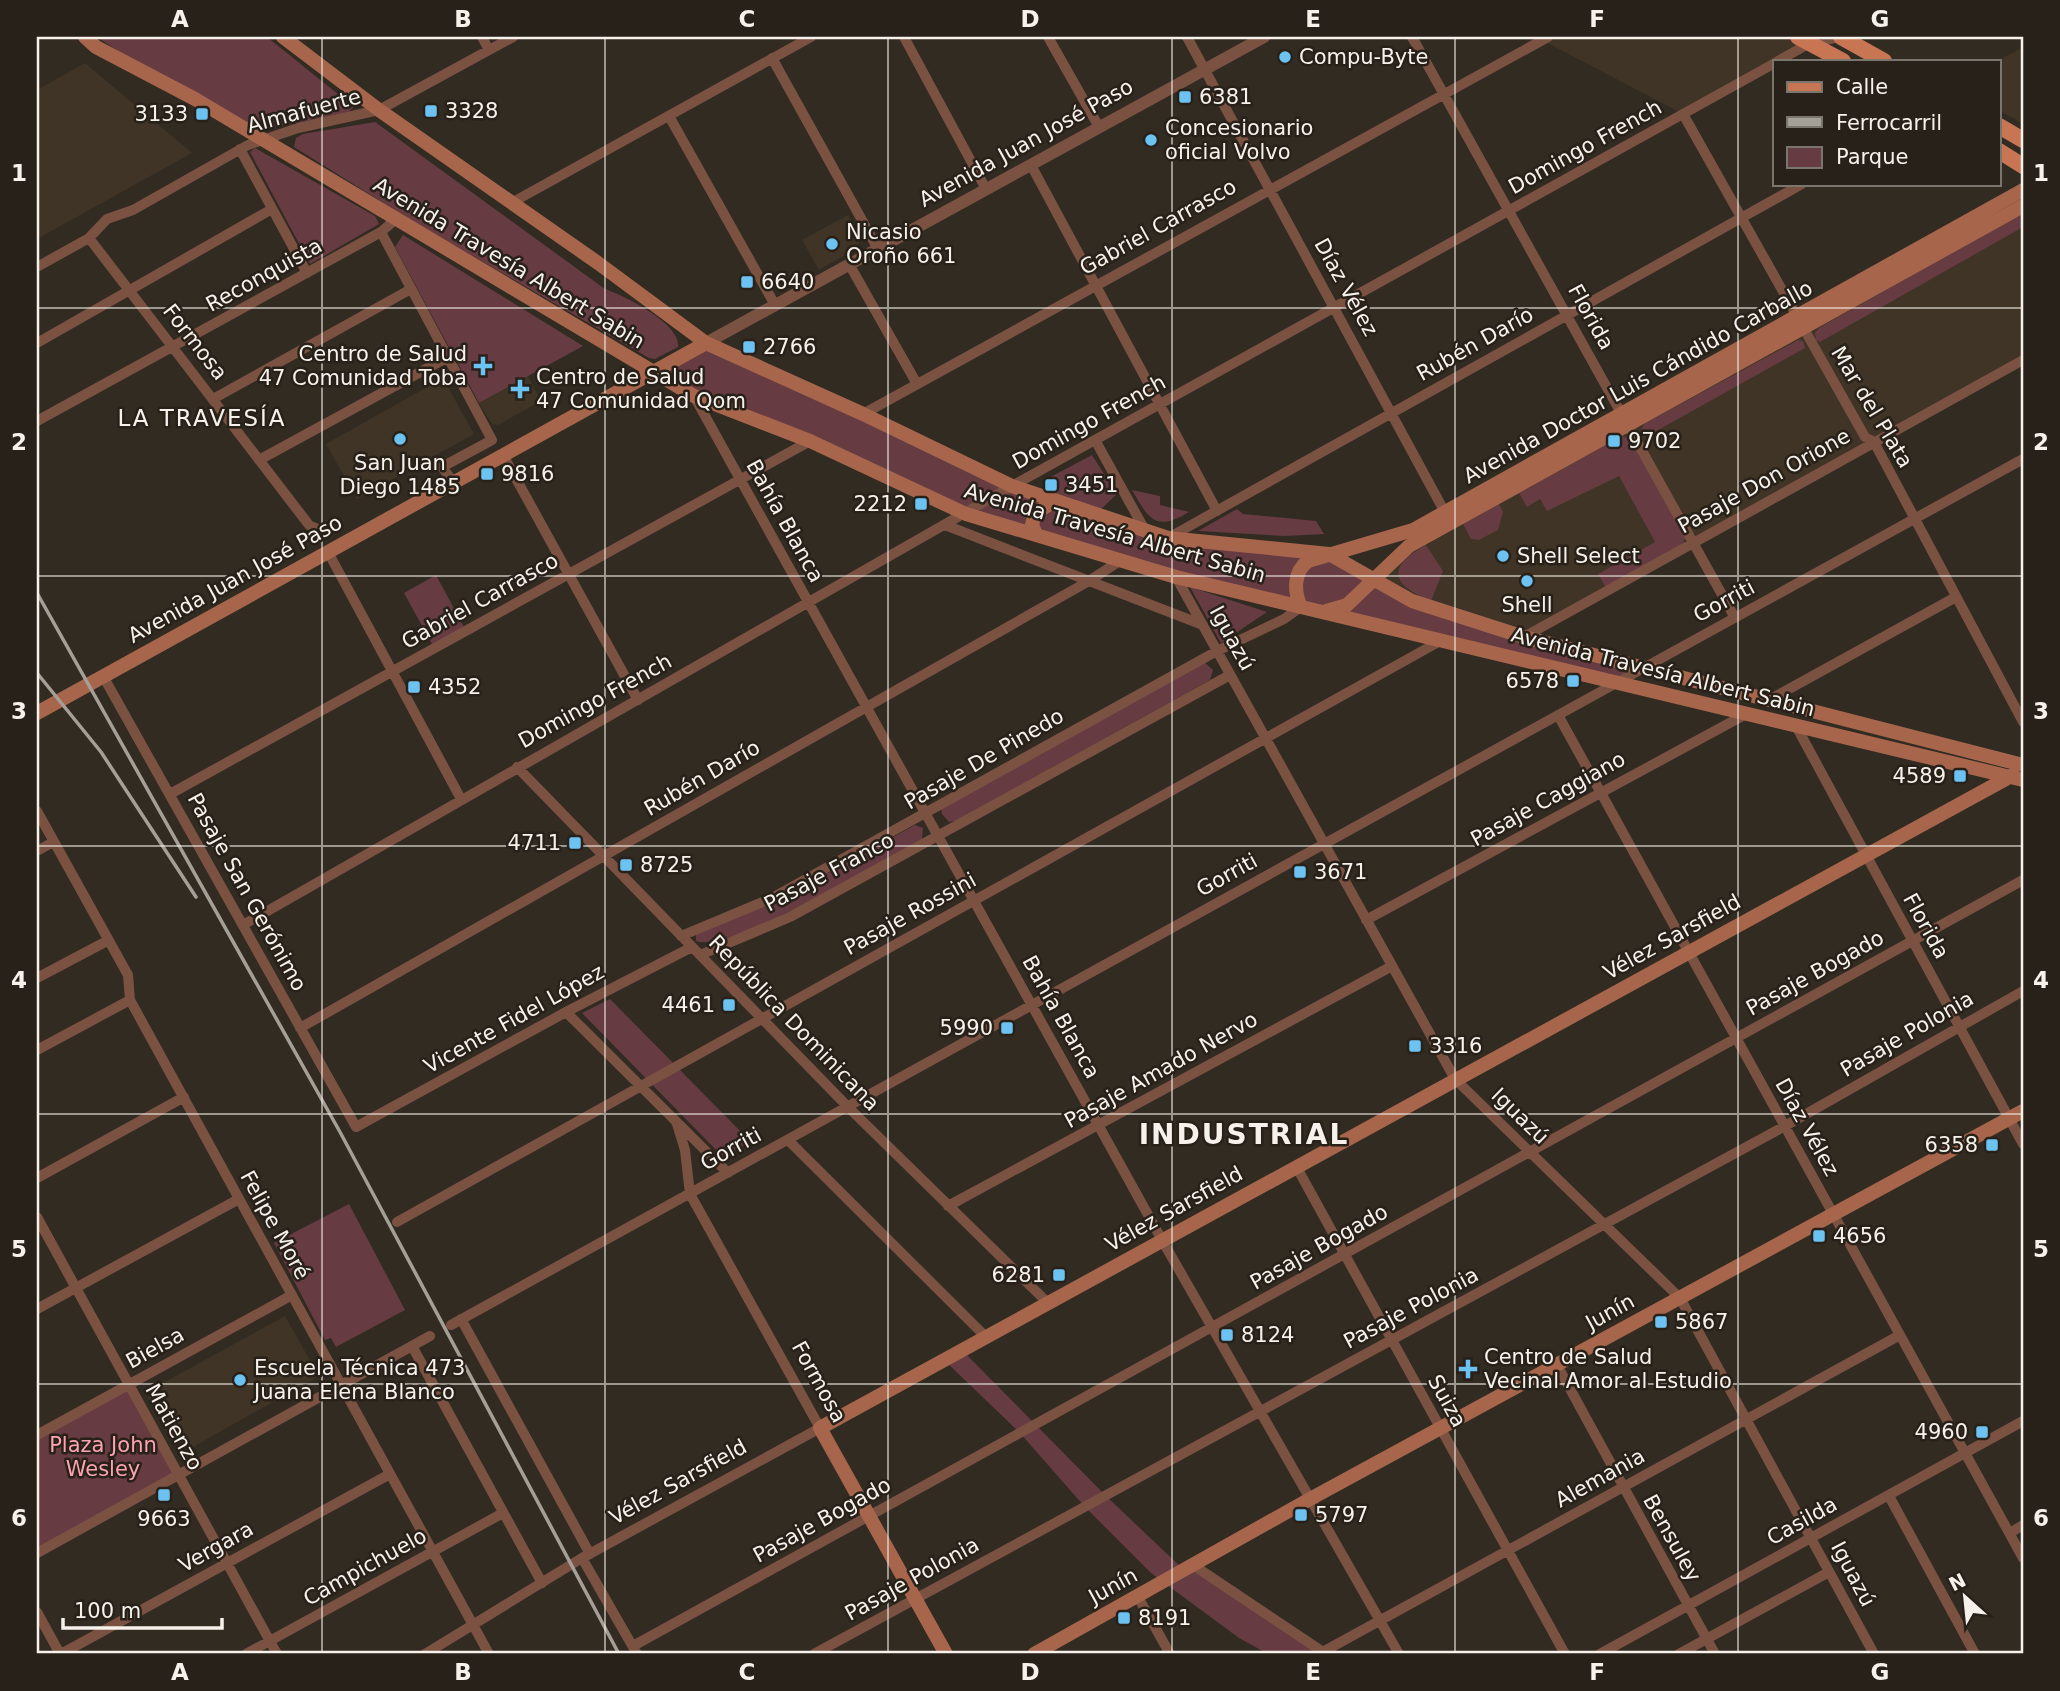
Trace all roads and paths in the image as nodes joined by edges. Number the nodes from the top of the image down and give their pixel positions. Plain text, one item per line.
1 (85, 37) edge
2 (283, 37) edge
3 (482, 37) edge
4 (513, 37) edge
5 (811, 37) edge
6 (904, 37) edge
7 (1048, 37) edge
8 (1187, 37) edge
9 (1264, 37) edge
10 (1412, 37) edge
11 (1548, 37) edge
12 (1840, 37) edge
13 (1804, 40) edge
14 (489, 50) junction
15 (772, 58) junction
16 (1779, 60) edge
17 (1841, 60) edge
18 (1882, 60) edge
19 (1773, 64) edge
20 (1205, 69) junction
21 (1443, 92) junction
22 (379, 110) junction
23 (1683, 114) junction
24 (669, 116) junction
25 (1100, 127) junction
26 (2000, 127) edge
27 (2023, 140) edge
28 (267, 141) junction
29 (240, 149) junction
30 (2000, 152) edge
31 (1031, 165) junction
32 (2023, 166) edge
33 (1798, 186) edge
34 (1269, 188) junction
35 (986, 189) junction
36 (2023, 190) edge
37 (513, 202) junction
38 (2023, 206) edge
39 (272, 209) junction
40 (1509, 210) junction
41 (1741, 218) junction
42 (396, 219) junction
43 (381, 232) junction
44 (89, 238) junction
45 (878, 249) junction
46 (849, 264) junction
47 (37, 267) edge
48 (307, 273) junction
49 (1095, 284) junction
50 (411, 289) junction
51 (128, 290) junction
52 (775, 305) junction
53 (1335, 307) junction
54 (1567, 314) junction
55 (1801, 323) junction
56 (37, 343) edge
57 (706, 343) junction
58 (172, 347) junction
59 (447, 357) junction
60 (2023, 360) edge
61 (652, 373) junction
62 (917, 383) junction
63 (694, 396) junction
64 (213, 399) junction
65 (1160, 404) junction
66 (1393, 412) junction
67 (863, 414) junction
68 (1626, 419) junction
69 (37, 421) edge
70 (1095, 440) junction
71 (810, 441) junction
72 (1874, 442) junction
73 (503, 456) junction
74 (2023, 459) edge
75 (259, 460) junction
76 (740, 480) junction
77 (454, 483) junction
78 (1012, 486) junction
79 (1055, 501) junction
80 (1217, 511) junction
81 (966, 514) junction
82 (1449, 518) junction
83 (1915, 520) junction
84 (945, 524) junction
85 (324, 532) dead end
86 (1035, 532) junction
87 (1146, 532) junction
88 (1168, 538) junction
89 (1694, 541) junction
90 (328, 552) junction
91 (1329, 554) junction
92 (1121, 560) junction
93 (1350, 563) junction
94 (568, 575) junction
95 (1176, 577) junction
96 (1374, 579) junction
97 (1089, 581) junction
98 (1956, 597) junction
99 (1353, 598) junction
100 (809, 603) junction
101 (1301, 607) junction
102 (1321, 611) junction
103 (1735, 618) junction
104 (1203, 625) junction
105 (1524, 636) junction
106 (1442, 640) junction
107 (1217, 651) junction
108 (1643, 668) junction
109 (393, 671) junction
110 (1230, 675) junction
111 (103, 676) junction
112 (1619, 681) junction
113 (638, 700) junction
114 (1767, 701) junction
115 (867, 707) junction
116 (37, 712) edge
117 (1749, 713) junction
118 (1558, 715) junction
119 (2023, 722) edge
120 (1796, 726) junction
121 (1265, 738) junction
122 (517, 767) junction
123 (2020, 773) edge
124 (1600, 792) junction
125 (170, 794) junction
126 (461, 799) junction
127 (37, 811) edge
128 (925, 813) junction
129 (938, 835) junction
130 (54, 842) junction
131 (1324, 843) junction
132 (37, 851) edge
133 (1866, 855) junction
134 (603, 856) junction
135 (2023, 880) edge
136 (974, 901) junction
137 (1366, 920) junction
138 (243, 925) junction
139 (681, 936) junction
140 (107, 940) junction
141 (1913, 941) junction
142 (696, 951) junction
143 (1689, 952) junction
144 (1392, 966) junction
145 (37, 978) edge
146 (2023, 991) edge
147 (130, 1000) junction
148 (1033, 1006) junction
149 (566, 1012) junction
150 (762, 1019) junction
151 (1959, 1026) junction
152 (300, 1028) junction
153 (1736, 1039) junction
154 (37, 1050) edge
155 (1455, 1079) junction
156 (640, 1087) junction
157 (184, 1097) junction
158 (848, 1107) junction
159 (2023, 1111) edge
160 (2009, 1118) junction
161 (677, 1124) junction
162 (1099, 1126) junction
163 (1785, 1126) junction
164 (356, 1127) joint
165 (788, 1140) junction
166 (2023, 1144) edge
167 (1529, 1151) junction
168 (1296, 1166) junction
169 (728, 1173) junction
170 (37, 1178) edge
171 (690, 1194) junction
172 (239, 1199) junction
173 (948, 1206) junction
174 (1834, 1214) junction
175 (37, 1217) edge
176 (397, 1222) dead end
177 (1604, 1225) junction
178 (1162, 1240) junction
179 (1345, 1256) junction
180 (76, 1288) junction
181 (292, 1295) junction
182 (1680, 1297) junction
183 (1048, 1303) junction
184 (37, 1310) edge
185 (1212, 1327) junction
186 (1900, 1335) junction
187 (430, 1336) dead end
188 (986, 1337) junction
189 (1392, 1340) junction
190 (412, 1346) junction
191 (1557, 1365) junction
192 (129, 1384) junction
193 (341, 1385) junction
194 (1260, 1410) junction
195 (1747, 1419) junction
196 (2023, 1421) edge
197 (820, 1428) junction
198 (1440, 1428) junction
199 (37, 1435) edge
200 (1965, 1453) junction
201 (390, 1474) junction
202 (178, 1475) junction
203 (1622, 1488) junction
204 (1889, 1496) junction
205 (1310, 1499) junction
206 (503, 1513) junction
207 (869, 1516) junction
208 (2023, 1525) edge
209 (2010, 1533) junction
210 (1811, 1538) junction
211 (1508, 1550) junction
212 (432, 1552) junction
213 (37, 1553) edge
214 (586, 1556) junction
215 (2023, 1558) edge
216 (227, 1563) junction
217 (1193, 1565) junction
218 (1829, 1572) junction
219 (542, 1583) junction
220 (1138, 1597) junction
221 (915, 1599) junction
222 (1688, 1606) junction
223 (37, 1612) edge
224 (1380, 1621) junction
225 (474, 1626) junction
226 (1707, 1639) junction
227 (270, 1641) junction
228 (635, 1650) edge
229 (61, 1654) edge
230 (246, 1654) edge
231 (277, 1654) edge
232 (425, 1654) edge
233 (489, 1654) edge
234 (814, 1654) edge
235 (946, 1654) edge
236 (1034, 1654) edge
237 (1170, 1654) edge
238 (1323, 1654) edge
239 (1399, 1654) edge
240 (1565, 1654) edge
241 (1600, 1654) edge
242 (1679, 1654) edge
243 (1715, 1654) edge
244 (1874, 1654) edge
245 (1975, 1654) edge

1 - 28 main road, Avenida Travesía Albert Sabin
2 - 22 main road, Avenida Travesía Albert Sabin
3 - 14 street
4 - 14 street, Almafuerte
5 - 15 street
6 - 35 street
7 - 25 street
8 - 20 street, Díaz Vélez
9 - 20 street, Avenida Juan José Paso
10 - 21 street, Florida
11 - 21 street, Gabriel Carrasco
12 - 13 street, Domingo French
12 - 18 main road
13 - 16 street, Domingo French
13 - 17 main road
14 - 22 street, Almafuerte
15 - 24 street
15 - 45 street
19 - 23 street, Domingo French
20 - 25 street, Avenida Juan José Paso
20 - 34 street, Díaz Vélez
21 - 34 street, Gabriel Carrasco
21 - 40 street, Florida
22 - 28 street, Almafuerte
22 - 37 main road, Avenida Travesía Albert Sabin
23 - 40 street, Domingo French
23 - 41 street, Mar del Plata
24 - 37 street
24 - 52 street
25 - 31 street, Avenida Juan José Paso
26 - 27 main road
28 - 29 street, Almafuerte
28 - 42 main road, Avenida Travesía Albert Sabin
29 - 39 street
29 - 44 street, Almafuerte
30 - 32 main road
31 - 35 street, Avenida Juan José Paso
31 - 49 street
33 - 41 street, Rubén Darío
34 - 49 street, Gabriel Carrasco
34 - 53 street, Díaz Vélez
35 - 45 street, Avenida Juan José Paso
36 - 55 main road, Avenida Doctor Luis Cándido Carballo
37 - 57 main road, Avenida Travesía Albert Sabin
38 - 55 main road, Avenida Doctor Luis Cándido Carballo
39 - 48 street
39 - 51 street
40 - 53 street, Domingo French
40 - 54 street, Florida
41 - 54 street, Rubén Darío
41 - 55 street, Mar del Plata
42 - 43 street, Reconquista
42 - 61 main road, Avenida Travesía Albert Sabin
43 - 48 street, Reconquista
43 - 50 street
44 - 47 street, Almafuerte
44 - 51 street, Formosa
45 - 46 street, Avenida Juan José Paso
46 - 52 street, Avenida Juan José Paso
46 - 62 street
48 - 58 street, Reconquista
49 - 62 street, Gabriel Carrasco
49 - 65 street
50 - 59 street
50 - 64 street
51 - 56 street
51 - 58 street, Formosa
52 - 57 street, Avenida Juan José Paso
53 - 65 street, Domingo French
53 - 66 street, Díaz Vélez
54 - 66 street, Rubén Darío
54 - 68 street, Florida
55 - 68 main road, Avenida Doctor Luis Cándido Carballo
55 - 72 street, Mar del Plata
57 - 61 main road, Avenida Juan José Paso
57 - 67 main road, Avenida Travesía Albert Sabin
58 - 64 street, Formosa
58 - 69 street, Reconquista
59 - 75 street
59 - 77 street
60 - 72 street, Pasaje Don Orione
61 - 63 main road, Avenida Travesía Albert Sabin
61 - 73 main road, Avenida Juan José Paso
62 - 67 street, Gabriel Carrasco
63 - 71 main road, Avenida Travesía Albert Sabin
63 - 76 street, Bahía Blanca
64 - 75 street, Formosa
65 - 70 street, Domingo French
65 - 80 street
66 - 80 street, Rubén Darío
66 - 82 street, Díaz Vélez
67 - 78 main road, Avenida Travesía Albert Sabin
68 - 82 main road, Avenida Doctor Luis Cándido Carballo
68 - 89 street, Florida
70 - 78 street, Domingo French
70 - 87 street
71 - 76 street, Gabriel Carrasco
71 - 81 main road, Avenida Travesía Albert Sabin
72 - 83 street, Mar del Plata
72 - 89 street, Pasaje Don Orione
73 - 77 main road, Avenida Juan José Paso
73 - 94 street
74 - 83 street, Gorriti
75 - 85 street, Formosa
76 - 94 street, Gabriel Carrasco
76 - 100 street, Bahía Blanca
77 - 90 main road, Avenida Juan José Paso
78 - 79 main road, Avenida Travesía Albert Sabin
78 - 81 street, Domingo French
79 - 86 main road
79 - 87 main road, Avenida Travesía Albert Sabin
80 - 88 street, Rubén Darío
81 - 84 street, Domingo French
81 - 86 main road, Avenida Travesía Albert Sabin
82 - 91 main road, Avenida Doctor Luis Cándido Carballo
82 - 96 main road, Avenida Doctor Luis Cándido Carballo
83 - 98 street, Mar del Plata
83 - 103 street, Gorriti
84 - 97 street
84 - 100 street, Domingo French
86 - 92 main road, Avenida Travesía Albert Sabin
87 - 88 main road, Avenida Travesía Albert Sabin
88 - 91 main road, Avenida Travesía Albert Sabin
89 - 103 street, Florida
89 - 105 street, Pasaje Don Orione
90 - 109 street
90 - 111 main road, Avenida Juan José Paso
91 - 93 main road, Avenida Travesía Albert Sabin
91 - 101 main road, Avenida Doctor Luis Cándido Carballo
92 - 95 main road, Avenida Travesía Albert Sabin
92 - 97 street, Rubén Darío
93 - 96 main road, Avenida Travesía Albert Sabin
93 - 99 main road
94 - 109 street, Gabriel Carrasco
94 - 113 street
95 - 101 main road, Avenida Travesía Albert Sabin
95 - 104 street, Iguazú
96 - 99 main road, Avenida Doctor Luis Cándido Carballo
96 - 105 main road, Avenida Travesía Albert Sabin
97 - 104 street
97 - 115 street, Rubén Darío
98 - 114 street
98 - 119 street, Mar del Plata
99 - 102 main road, Avenida Doctor Luis Cándido Carballo
100 - 113 street, Domingo French
100 - 115 street, Bahía Blanca
101 - 102 main road, Avenida Travesía Albert Sabin
101 - 107 street, Pasaje De Pinedo
102 - 106 main road, Avenida Travesía Albert Sabin
103 - 108 street, Gorriti
104 - 107 street, Iguazú
105 - 108 main road, Avenida Travesía Albert Sabin
106 - 112 main road, Avenida Travesía Albert Sabin
106 - 121 street, Pasaje Rossini
107 - 110 street, Iguazú
107 - 128 street, Pasaje De Pinedo
108 - 112 street, Gorriti
108 - 114 main road, Avenida Travesía Albert Sabin
109 - 125 street, Gabriel Carrasco
109 - 126 street
110 - 121 street, Iguazú
110 - 129 street, Pasaje Franco
111 - 116 main road, Avenida Juan José Paso
111 - 125 street, Pasaje San Gerónimo
112 - 117 main road, Avenida Travesía Albert Sabin
112 - 118 street, Gorriti
113 - 122 street, Domingo French
114 - 123 main road, Avenida Travesía Albert Sabin
115 - 128 street, Bahía Blanca
115 - 134 street, Rubén Darío
117 - 120 main road, Avenida Travesía Albert Sabin
117 - 124 street, Pasaje Caggiano
118 - 124 street, Díaz Vélez
118 - 131 street, Gorriti
120 - 123 main road, Avenida Travesía Albert Sabin
120 - 133 street, Florida
121 - 131 street, Iguazú
121 - 136 street, Pasaje Rossini
122 - 126 street, Domingo French
122 - 134 street, República Dominicana
123 - 133 main road, Vélez Sarsfield
124 - 137 street, Pasaje Caggiano
124 - 143 street, Díaz Vélez
125 - 138 street, Pasaje San Gerónimo
126 - 138 street, Domingo French
127 - 130 street, Felipe Moré
128 - 129 street, Bahía Blanca
128 - 139 street, Pasaje De Pinedo
129 - 136 street, Bahía Blanca
129 - 142 street, Pasaje Franco
130 - 132 street
130 - 140 street, Felipe Moré
131 - 137 street, Iguazú
131 - 148 street, Gorriti
133 - 141 street, Florida
133 - 143 main road, Vélez Sarsfield
134 - 139 street, República Dominicana
134 - 152 street, Rubén Darío
135 - 141 street, Pasaje Bogado
136 - 148 street, Bahía Blanca
136 - 150 street, Pasaje Rossini
137 - 144 street, Iguazú
138 - 152 street, Pasaje San Gerónimo
139 - 142 street, República Dominicana
140 - 145 street
140 - 147 street, Felipe Moré
141 - 151 street, Florida
141 - 153 street, Pasaje Bogado
142 - 149 street, Vicente Fidel López
142 - 150 street, República Dominicana
143 - 153 street, Díaz Vélez
143 - 155 main road, Vélez Sarsfield
144 - 155 street, Iguazú
144 - 162 street, Pasaje Amado Nervo
146 - 151 street, Pasaje Polonia
147 - 154 street
147 - 157 street, Felipe Moré
148 - 158 street, Gorriti
148 - 162 street, Bahía Blanca
149 - 156 street
149 - 164 street, Vicente Fidel López
150 - 156 street, Pasaje Rossini
150 - 158 street, República Dominicana
151 - 160 street, Florida
151 - 163 street, Pasaje Polonia
152 - 164 street, Pasaje San Gerónimo
153 - 163 street, Díaz Vélez
153 - 167 street, Pasaje Bogado
155 - 167 street, Iguazú
155 - 168 main road, Vélez Sarsfield
156 - 161 street
156 - 176 street, Pasaje Rossini
157 - 170 street
157 - 172 street, Felipe Moré
158 - 165 street, Gorriti
158 - 173 street, República Dominicana
159 - 160 main road, Junín
160 - 166 street, Florida
160 - 174 main road, Junín
161 - 169 street
161 - 171 street, Formosa
162 - 173 street, Pasaje Amado Nervo
162 - 178 street, Bahía Blanca
163 - 174 street, Díaz Vélez
163 - 177 street, Pasaje Polonia
165 - 169 street, Gorriti
165 - 188 street
167 - 177 street, Iguazú
167 - 179 street, Pasaje Bogado
168 - 178 main road, Vélez Sarsfield
168 - 179 street, Suiza
169 - 171 street, Gorriti
171 - 197 street, Formosa
171 - 214 street, Gorriti
172 - 180 street
172 - 181 street, Felipe Moré
173 - 183 street, República Dominicana
174 - 182 main road, Junín
174 - 186 street, Díaz Vélez
175 - 180 street, Matienzo
177 - 182 street, Iguazú
177 - 189 street, Pasaje Polonia
178 - 183 main road, Vélez Sarsfield
178 - 185 street, Bahía Blanca
179 - 185 street, Pasaje Bogado
179 - 189 street, Suiza
180 - 184 street
180 - 192 street, Matienzo
181 - 192 street, Bielsa
181 - 193 street, Felipe Moré
182 - 191 main road, Junín
182 - 195 street, Iguazú
183 - 188 main road, Vélez Sarsfield
185 - 194 street, Bahía Blanca
185 - 207 street, Pasaje Bogado
186 - 195 street, Alemania
186 - 200 street, Díaz Vélez
187 - 190 street
188 - 197 main road, Vélez Sarsfield
189 - 194 street, Pasaje Polonia
189 - 198 street, Suiza
190 - 193 street
190 - 206 street
191 - 198 main road, Junín
191 - 203 street, Bensuley
192 - 199 street, Bielsa
192 - 202 street, Matienzo
193 - 201 street, Felipe Moré
193 - 202 street
194 - 205 street, Bahía Blanca
194 - 221 street, Pasaje Polonia
195 - 203 street, Alemania
195 - 210 street, Iguazú
196 - 200 street, Casilda
197 - 207 main road, Formosa
197 - 214 street, Vélez Sarsfield
198 - 205 main road, Junín
198 - 211 street, Suiza
200 - 204 street, Casilda
200 - 209 street, Díaz Vélez
201 - 212 street, Felipe Moré
201 - 216 street, Vergara
202 - 213 street
202 - 216 street, Matienzo
203 - 211 street, Alemania
203 - 222 street, Bensuley
204 - 210 street, Casilda
204 - 245 street
205 - 217 main road, Junín
205 - 224 street, Bahía Blanca
206 - 212 street, Campichuelo
206 - 219 street
207 - 221 main road, Formosa
207 - 228 street, Pasaje Bogado
208 - 209 street
209 - 215 street, Díaz Vélez
210 - 218 street, Iguazú
210 - 222 street, Casilda
211 - 224 street, Alemania
211 - 240 street, Suiza
212 - 225 street, Felipe Moré
212 - 227 street, Campichuelo
214 - 219 street, Vélez Sarsfield
214 - 228 street
216 - 227 street, Matienzo
216 - 229 street, Vergara
217 - 220 main road, Junín
217 - 238 street
218 - 226 street
218 - 244 street, Iguazú
219 - 225 street, Vélez Sarsfield
220 - 236 main road, Junín
220 - 237 street
221 - 234 street, Pasaje Polonia
221 - 235 main road, Formosa
222 - 226 street, Bensuley
222 - 241 street, Casilda
223 - 229 street
224 - 238 street, Alemania
224 - 239 street, Bahía Blanca
225 - 232 street, Vélez Sarsfield
225 - 233 street, Felipe Moré
226 - 242 street
226 - 243 street, Bensuley
227 - 230 street, Campichuelo
227 - 231 street, Matienzo

